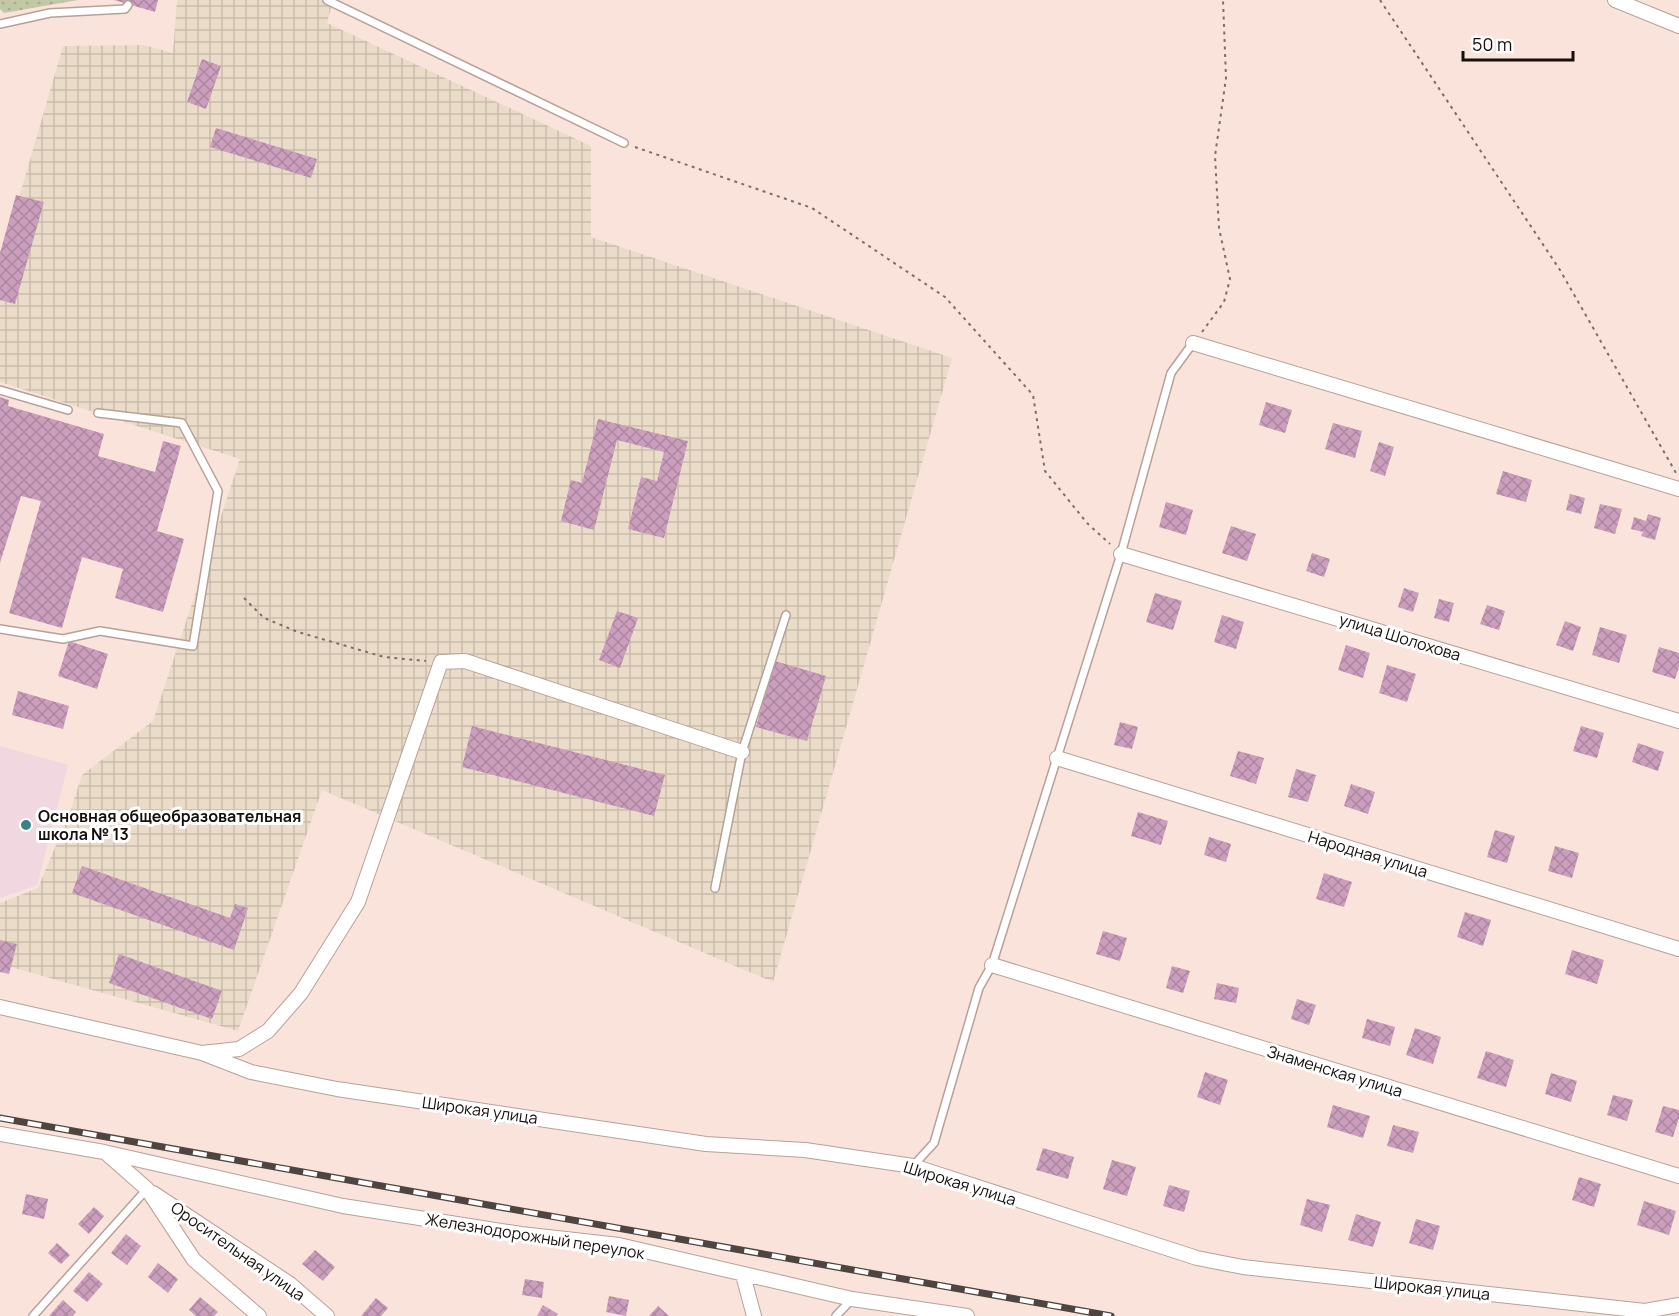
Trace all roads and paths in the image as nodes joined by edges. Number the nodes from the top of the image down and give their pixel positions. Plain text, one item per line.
1 (327, 0) edge
2 (1223, 0) edge
3 (1380, 0) edge
4 (1615, 0) edge
5 (128, 5) dead end
6 (0, 24) edge
7 (1679, 26) edge
8 (624, 143) joint
9 (1193, 344) junction
10 (0, 390) edge
11 (68, 410) dead end
12 (98, 412) dead end
13 (1679, 478) edge
14 (1679, 489) edge
15 (1121, 554) junction
16 (244, 598) dead end
17 (786, 615) dead end
18 (0, 629) edge
19 (441, 662) junction
20 (1679, 721) edge
21 (742, 752) junction
22 (1057, 758) junction
23 (715, 888) dead end
24 (1679, 949) edge
25 (992, 965) junction
26 (0, 1007) edge
27 (202, 1053) junction
28 (0, 1134) edge
29 (104, 1152) junction
30 (913, 1166) junction
31 (1679, 1176) edge
32 (147, 1189) junction
33 (743, 1275) junction
34 (852, 1299) junction
35 (1679, 1305) edge
36 (33, 1316) edge
37 (259, 1316) edge
38 (327, 1316) edge
39 (754, 1316) edge
40 (836, 1316) edge
41 (967, 1316) edge

1 - 8 lane
2 - 9 path
3 - 13 path
4 - 7 street
5 - 6 lane
8 - 15 path
9 - 14 street
9 - 15 lane
10 - 11 lane
12 - 18 lane
15 - 20 street, улица Шолохова
15 - 22 lane
16 - 19 path
17 - 21 lane
19 - 21 street
19 - 27 street
21 - 23 lane
22 - 24 street, Народная улица
22 - 25 lane
25 - 30 lane
25 - 31 street, Знаменская улица
26 - 27 street
27 - 30 street, Широкая улица
28 - 29 street
29 - 32 street, Оросительная улица
29 - 33 street, Железнодорожный переулок
30 - 35 street, Широкая улица
32 - 36 lane
32 - 37 street, Оросительная улица
32 - 38 street, Оросительная улица
33 - 34 street, Железнодорожный переулок
33 - 39 street
34 - 40 lane
34 - 41 street, Железнодорожный переулок

